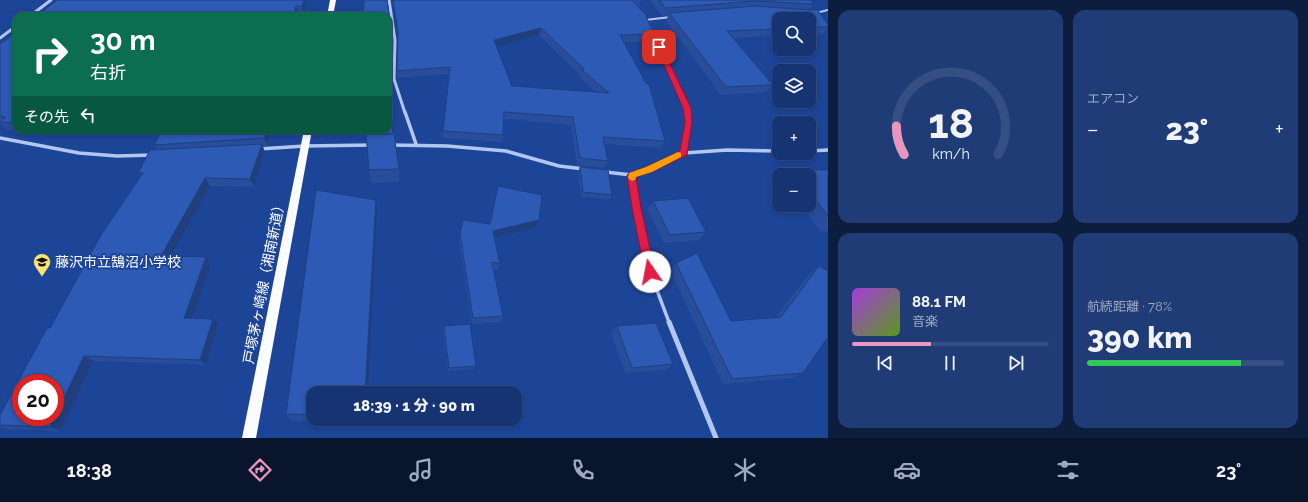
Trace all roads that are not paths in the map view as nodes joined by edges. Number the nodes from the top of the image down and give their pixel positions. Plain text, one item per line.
1 (51, 0) edge
2 (333, 0) edge
3 (389, 0) edge
4 (828, 10) edge
5 (35, 12) edge
6 (331, 12) edge
7 (391, 12) edge
8 (816, 13) edge
9 (640, 15) edge
10 (676, 17) edge
11 (392, 20) edge
12 (645, 20) junction
13 (12, 29) edge
14 (0, 38) edge
15 (308, 134) edge
16 (0, 138) edge
17 (388, 144) edge
18 (416, 144) junction
19 (380, 145) edge
20 (306, 146) junction
21 (250, 150) edge
22 (828, 150) edge
23 (772, 151) edge
24 (816, 151) edge
25 (684, 152) junction
26 (156, 155) edge
27 (588, 170) edge
28 (603, 172) edge
29 (632, 175) junction
30 (669, 322) joint
31 (249, 438) edge
32 (716, 438) edge

1 - 5 street
2 - 6 main road
3 - 7 street
4 - 8 lane
9 - 12 street
10 - 12 lane
11 - 18 street
12 - 25 street
13 - 14 street
15 - 20 main road, 戸塚茅ヶ崎線（湘南新道）
16 - 26 street
17 - 18 street
18 - 27 street
19 - 20 street
20 - 21 street
20 - 31 main road, 戸塚茅ヶ崎線（湘南新道）
22 - 24 street
23 - 25 street
25 - 29 street
28 - 29 street
29 - 30 lane
30 - 32 street

